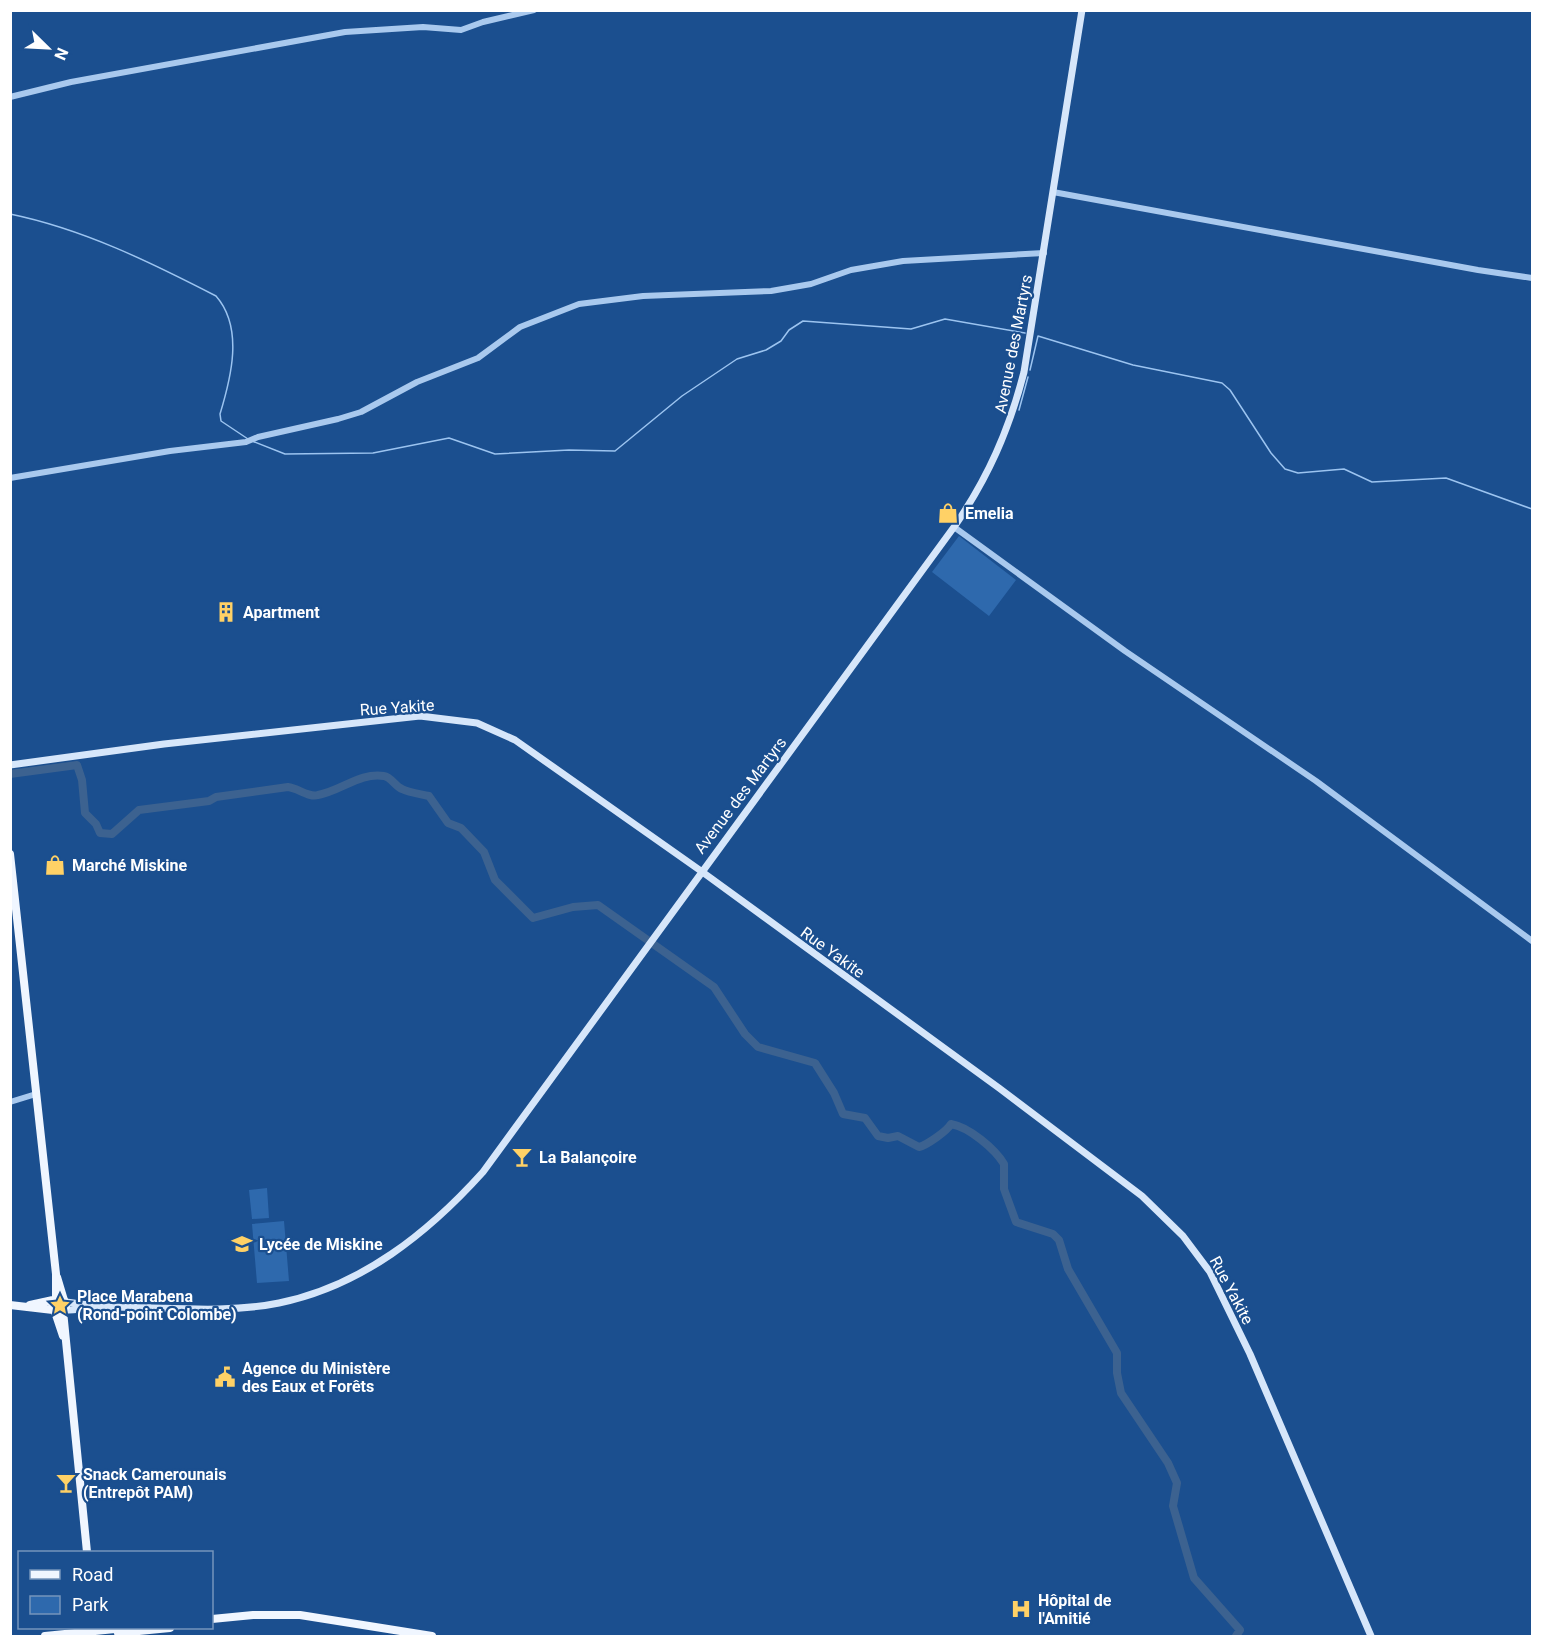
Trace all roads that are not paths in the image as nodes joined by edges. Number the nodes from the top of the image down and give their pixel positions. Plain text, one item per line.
1 (534, 10) edge
2 (1082, 10) edge
3 (10, 97) edge
4 (1053, 192) junction
5 (1044, 253) junction
6 (1533, 278) edge
7 (10, 478) edge
8 (954, 527) junction
9 (10, 765) edge
10 (10, 854) edge
11 (701, 871) junction
12 (1533, 941) edge
13 (36, 1094) junction
14 (10, 1102) edge
15 (10, 1305) edge
16 (60, 1305) junction
17 (87, 1551) edge
18 (213, 1619) edge
19 (109, 1629) edge
20 (155, 1629) edge
21 (82, 1630) edge
22 (94, 1633) edge
23 (45, 1636) edge
24 (432, 1636) edge
25 (1371, 1636) edge

1 - 3 street
2 - 4 main road, Avenue des Martyrs
4 - 5 main road, Avenue des Martyrs
4 - 6 street
5 - 7 street
5 - 8 main road, Avenue des Martyrs
8 - 11 main road, Avenue des Martyrs
8 - 12 street
9 - 11 main road, Rue Yakite
10 - 13 main road
11 - 16 main road, Avenue des Martyrs
11 - 25 main road, Rue Yakite
13 - 14 street
13 - 16 main road
15 - 16 main road, Avenue des Martyrs
16 - 17 main road
18 - 24 main road
19 - 22 main road
20 - 22 main road
21 - 22 main road
21 - 23 main road

